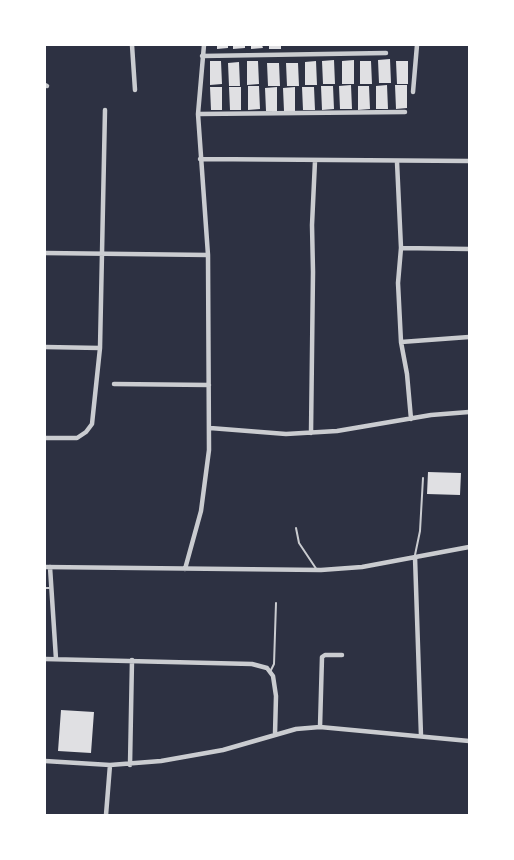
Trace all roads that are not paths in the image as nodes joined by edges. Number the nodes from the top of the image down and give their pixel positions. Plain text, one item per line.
1 (132, 45) edge
2 (204, 45) edge
3 (417, 45) edge
4 (386, 53) dead end
5 (202, 56) junction
6 (134, 90) dead end
7 (413, 92) dead end
8 (104, 110) dead end
9 (405, 112) dead end
10 (198, 114) junction
11 (200, 159) junction
12 (315, 161) junction
13 (469, 161) edge
14 (397, 162) junction
15 (401, 248) junction
16 (469, 250) edge
17 (45, 253) edge
18 (103, 255) junction
19 (208, 255) junction
20 (469, 337) edge
21 (401, 342) junction
22 (45, 347) edge
23 (100, 348) junction
24 (114, 384) dead end
25 (209, 384) junction
26 (469, 412) edge
27 (411, 419) junction
28 (210, 428) junction
29 (311, 433) junction
30 (45, 438) edge
31 (423, 478) dead end
32 (296, 528) dead end
33 (469, 546) edge
34 (415, 556) junction
35 (48, 567) edge
36 (185, 569) junction
37 (317, 570) junction
38 (45, 588) edge
39 (52, 588) junction
40 (276, 603) dead end
41 (342, 654) dead end
42 (45, 659) edge
43 (56, 659) junction
44 (132, 660) junction
45 (270, 672) junction
46 (320, 727) junction
47 (275, 734) junction
48 (421, 736) junction
49 (469, 741) edge
50 (45, 761) edge
51 (110, 765) junction
52 (130, 765) junction
53 (106, 815) edge

1 - 6 street
2 - 5 street
3 - 7 street
4 - 5 street
5 - 10 street
8 - 18 street
9 - 10 street
10 - 11 street
11 - 12 street
11 - 19 street
12 - 14 street
12 - 29 street
13 - 14 street
14 - 15 street
15 - 16 street
15 - 21 street
17 - 18 street
18 - 19 street
18 - 23 street
19 - 25 street
20 - 21 street
21 - 27 street
22 - 23 street
23 - 30 street
24 - 25 street
25 - 28 street
26 - 27 street
27 - 29 street
28 - 29 street
28 - 36 street
31 - 34 lane
32 - 37 lane
33 - 34 street
34 - 37 street
34 - 48 street
35 - 36 street
35 - 39 street
36 - 37 street
38 - 39 lane
39 - 43 street
40 - 45 lane
41 - 46 street
42 - 43 street
43 - 44 street
44 - 45 street
44 - 52 street
45 - 47 street
46 - 47 street
46 - 48 street
47 - 52 street
48 - 49 street
50 - 51 street
51 - 52 street
51 - 53 street

